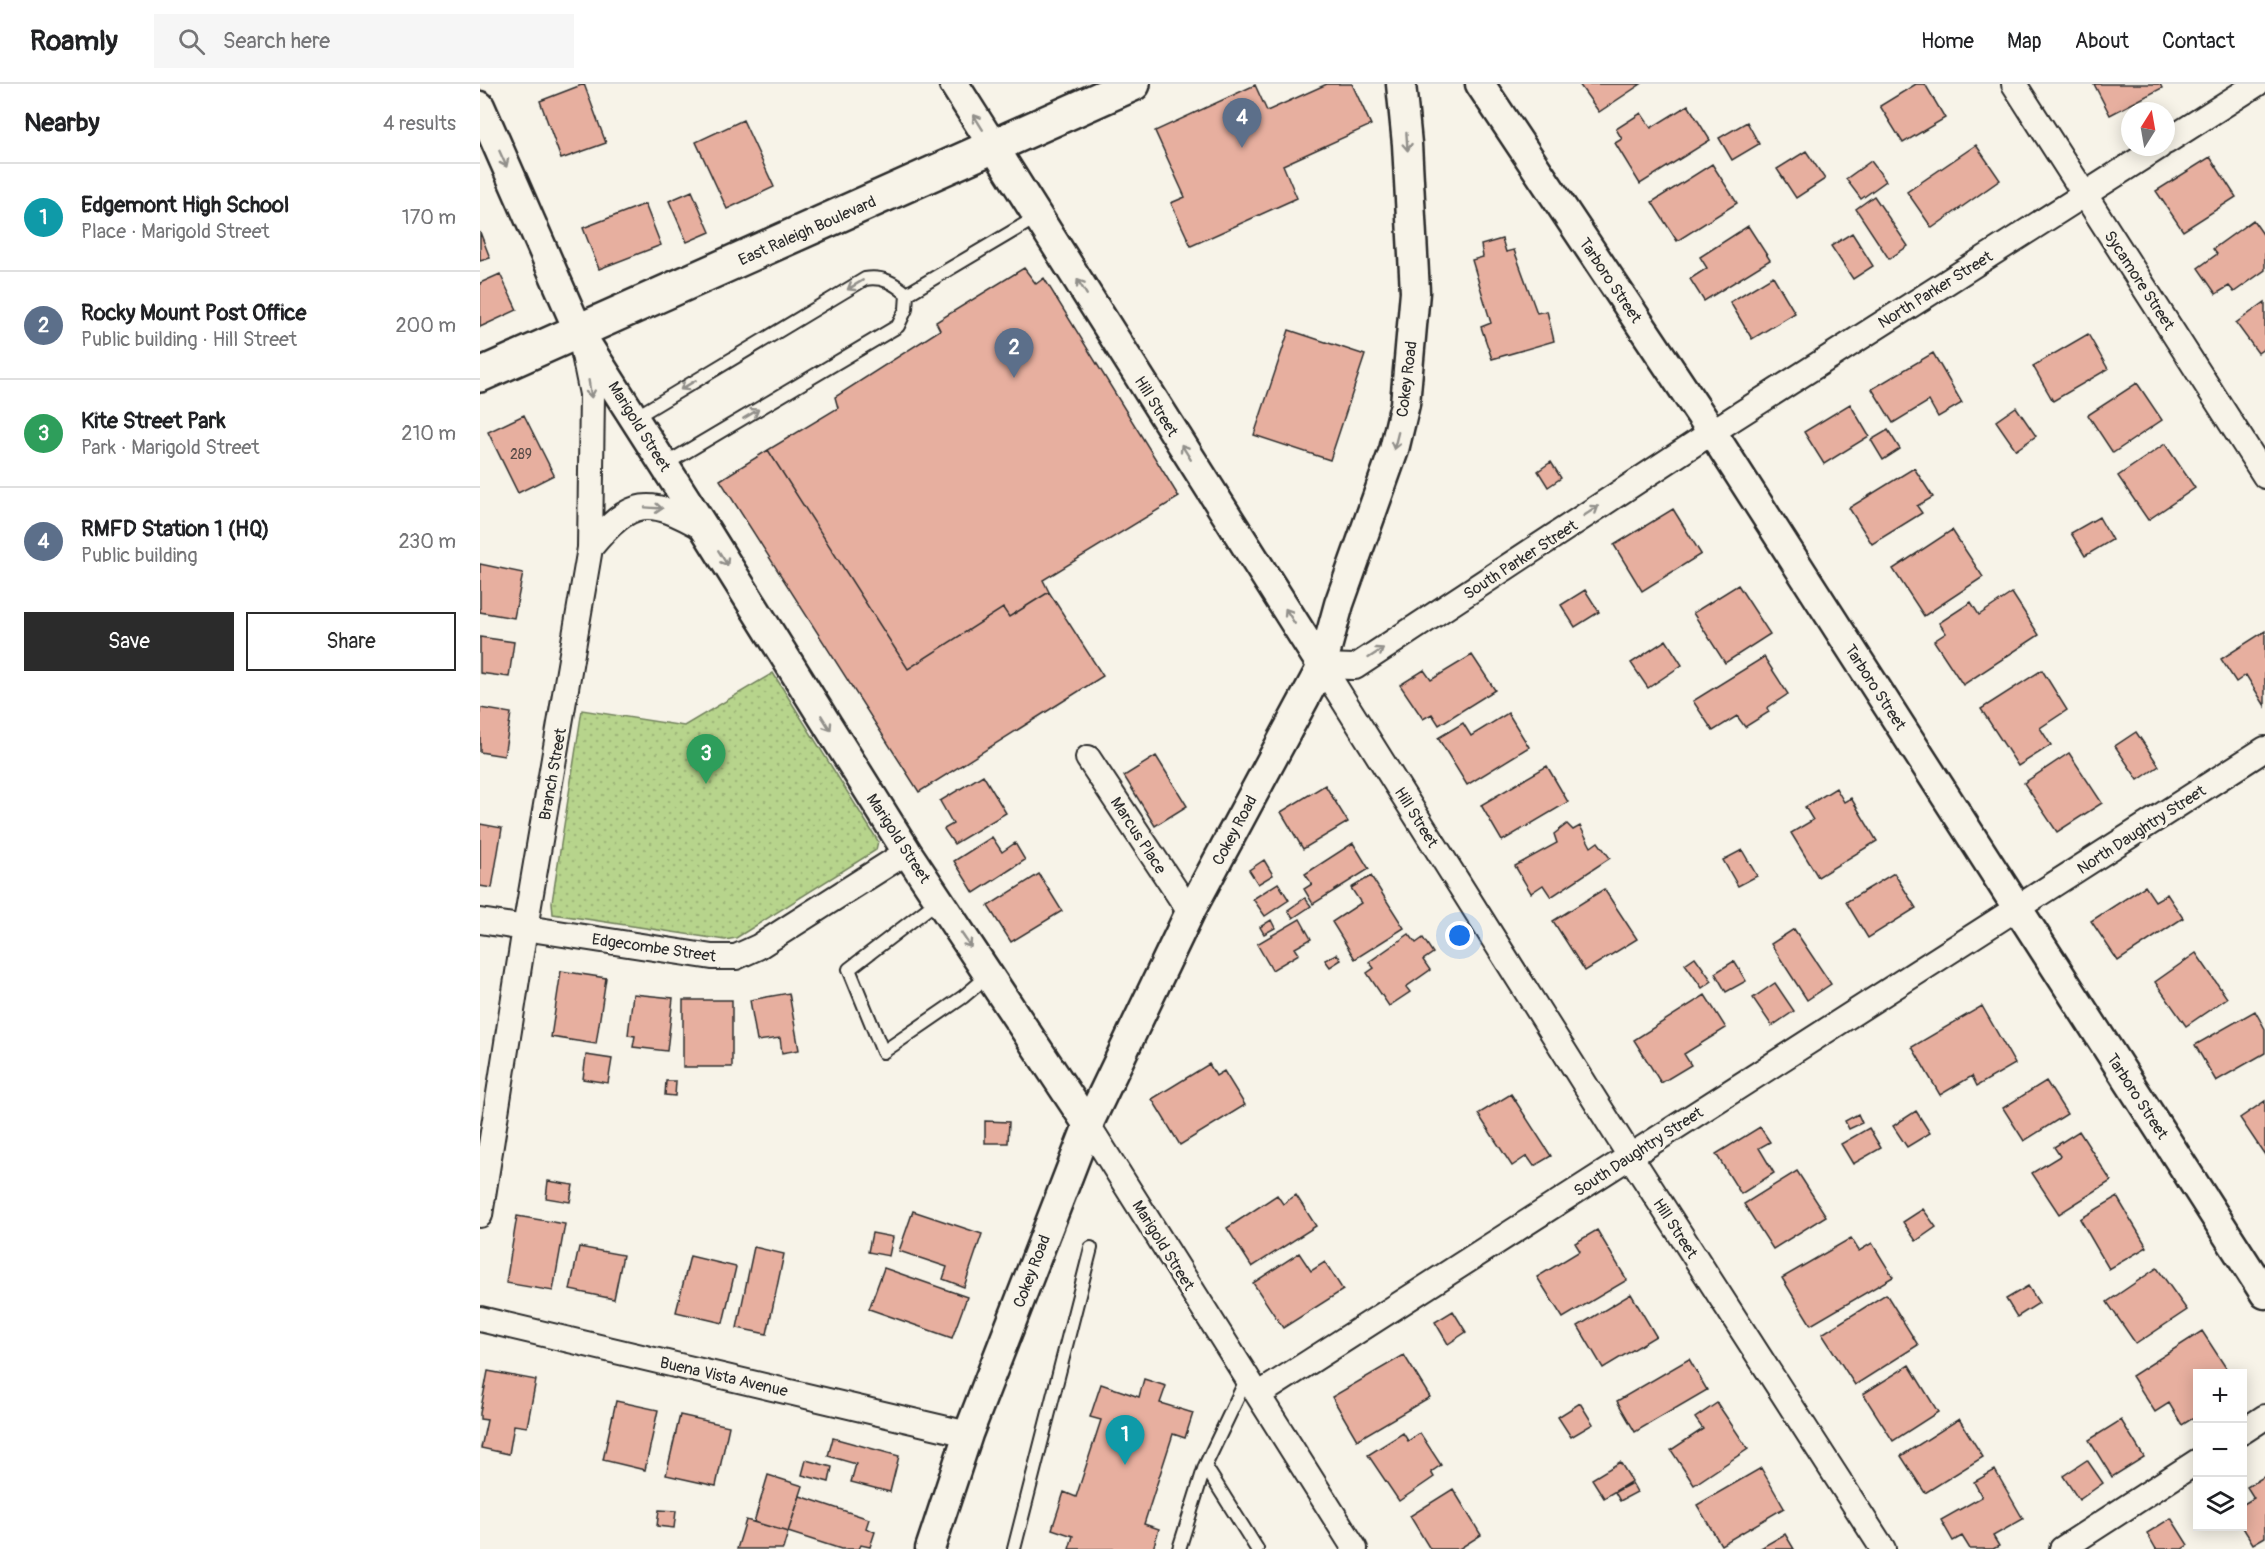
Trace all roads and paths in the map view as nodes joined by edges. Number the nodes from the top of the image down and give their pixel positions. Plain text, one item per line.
1 (954, 84) edge
2 (1133, 84) edge
3 (1401, 84) edge
4 (1480, 84) edge
5 (2014, 84) edge
6 (2257, 84) edge
7 (480, 106) edge
8 (2175, 136) edge
9 (993, 147) junction
10 (2144, 156) edge
11 (2085, 194) junction
12 (1038, 217) junction
13 (907, 294) junction
14 (579, 332) junction
15 (480, 375) edge
16 (633, 418) junction
17 (1712, 432) junction
18 (664, 465) junction
19 (2265, 476) edge
20 (705, 529) junction
21 (590, 548) junction
22 (1322, 666) junction
23 (2265, 749) edge
24 (1088, 758) dead end
25 (907, 852) junction
26 (939, 900) junction
27 (2018, 908) junction
28 (1190, 912) junction
29 (480, 921) edge
30 (525, 928) junction
31 (988, 975) junction
32 (1088, 1125) junction
33 (1630, 1156) junction
34 (480, 1215) edge
35 (1091, 1248) dead end
36 (2265, 1294) edge
37 (480, 1319) edge
38 (1252, 1386) junction
39 (2265, 1418) edge
40 (2247, 1429) edge
41 (968, 1434) junction
42 (2193, 1464) edge
43 (1205, 1466) junction
44 (930, 1549) edge
45 (1014, 1549) edge
46 (1179, 1549) edge
47 (1257, 1549) edge
48 (1355, 1549) edge
49 (1883, 1549) edge
50 (2062, 1549) edge

9 -> 1 street, Hill Street
2 - 9 main road, East Raleigh Boulevard
3 -> 22 street, Cokey Road
4 - 17 street, Tarboro Street
5 - 11 street, Sycamore Street
6 - 8 street
7 -> 14 street, Marigold Street
9 - 12 street, Hill Street
9 - 14 main road, East Raleigh Boulevard
10 - 11 street, North Parker Street
11 - 17 street, North Parker Street
11 - 19 street, Sycamore Street
12 - 13 lane
22 -> 12 street, Hill Street
13 -> 16 lane
18 -> 13 lane
14 - 15 main road, East Raleigh Boulevard
14 - 16 street, Marigold Street
14 -> 21 street, Branch Street
16 - 18 street, Marigold Street
22 -> 17 street, South Parker Street
17 - 27 street, Tarboro Street
18 - 20 street, Marigold Street
21 -> 20 street
20 -> 25 street, Marigold Street
21 - 30 street, Branch Street
22 - 28 street, Cokey Road
22 - 33 street, Hill Street
23 - 27 street, North Daughtry Street
24 - 28 street, Marcus Place
25 - 26 street, Marigold Street
25 - 30 street, Edgecombe Street
26 -> 31 street, Marigold Street
26 - 31 lane
27 - 33 street, South Daughtry Street
27 - 36 street, Tarboro Street
28 - 32 street, Cokey Road
29 - 30 street, Edgecombe Street
30 - 34 street, Branch Street
31 - 32 street, Marigold Street
32 - 38 street, Marigold Street
32 - 41 street, Cokey Road
33 - 38 street, South Daughtry Street
33 - 49 street, Hill Street
35 - 45 lane
37 - 41 street, Buena Vista Avenue
38 - 43 lane
38 - 48 street, Marigold Street
39 - 40 street
41 - 44 street, Cokey Road
42 - 50 street
43 - 46 lane
43 - 47 lane

